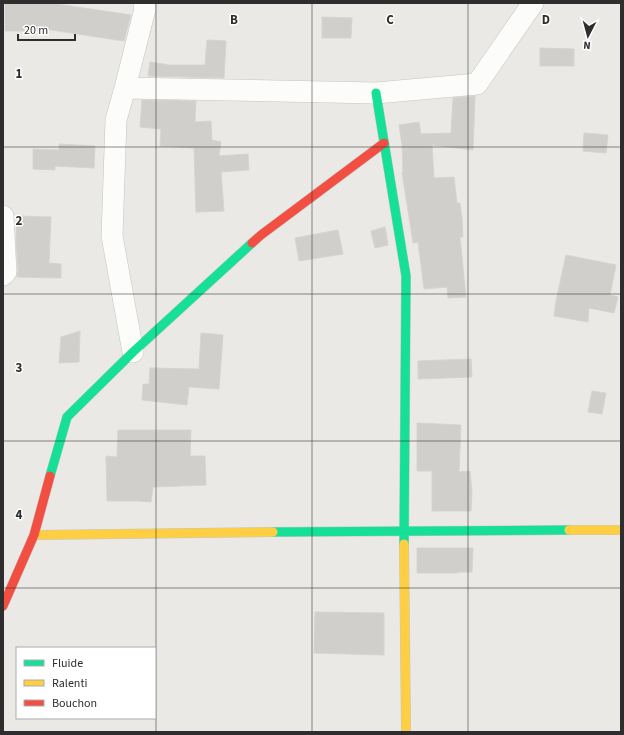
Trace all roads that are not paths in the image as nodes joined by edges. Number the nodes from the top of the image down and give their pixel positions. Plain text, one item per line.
1 (144, 3) edge
2 (533, 3) edge
3 (125, 88) junction
4 (376, 94) junction
5 (384, 143) junction
6 (3, 216) edge
7 (3, 275) edge
8 (133, 352) junction
9 (404, 530) junction
10 (621, 530) edge
11 (34, 535) junction
12 (3, 606) edge
13 (406, 732) edge

1 - 3 street
2 - 4 street
3 - 4 street
3 - 8 street
4 - 5 street
5 - 8 street
5 - 9 street
6 - 7 street
8 - 11 street
9 - 10 street
9 - 11 street
9 - 13 street
11 - 12 street

